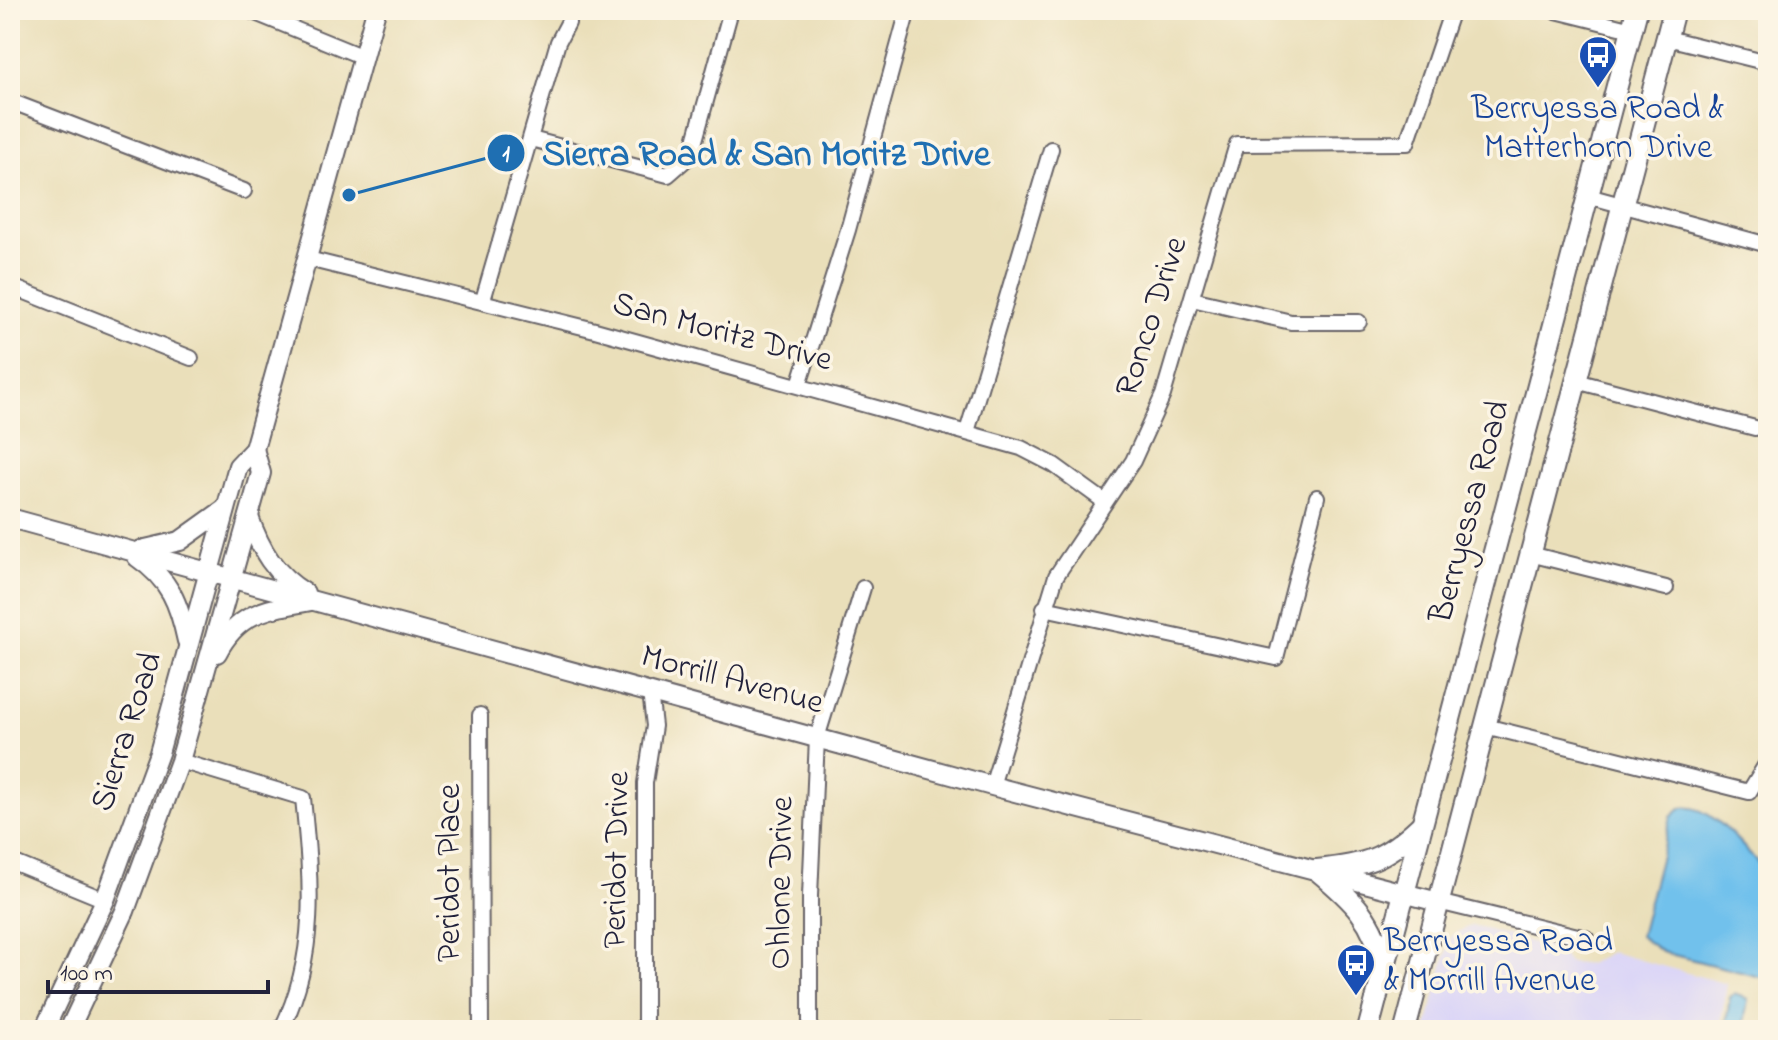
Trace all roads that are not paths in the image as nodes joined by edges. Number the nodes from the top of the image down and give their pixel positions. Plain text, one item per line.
1 (248, 10) edge
2 (376, 10) edge
3 (731, 10) edge
4 (908, 10) edge
5 (1452, 10) edge
6 (1552, 10) edge
7 (1674, 10) edge
8 (1634, 20) edge
9 (568, 23) dead end
10 (1667, 38) junction
11 (363, 57) junction
12 (1768, 63) edge
13 (10, 101) edge
14 (531, 139) junction
15 (1051, 149) dead end
16 (244, 191) dead end
17 (1588, 196) junction
18 (1623, 204) junction
19 (1768, 245) edge
20 (308, 259) junction
21 (10, 286) edge
22 (1192, 299) junction
23 (483, 300) junction
24 (1359, 322) dead end
25 (191, 358) dead end
26 (1576, 381) junction
27 (799, 385) junction
28 (1755, 428) dead end
29 (967, 432) junction
30 (254, 449) junction
31 (1317, 497) dead end
32 (1105, 502) junction
33 (226, 508) junction
34 (249, 517) junction
35 (10, 518) edge
36 (129, 550) junction
37 (1530, 554) junction
38 (207, 570) junction
39 (231, 577) junction
40 (863, 588) dead end
41 (1666, 588) dead end
42 (318, 600) junction
43 (1044, 608) junction
44 (188, 648) junction
45 (205, 675) junction
46 (650, 692) junction
47 (480, 715) dead end
48 (1485, 726) junction
49 (817, 738) junction
50 (180, 761) junction
51 (1768, 761) edge
52 (992, 786) junction
53 (1422, 825) junction
54 (10, 861) edge
55 (1317, 870) junction
56 (1404, 892) junction
57 (105, 900) junction
58 (1438, 902) junction
59 (1586, 938) dead end
60 (1384, 971) junction
61 (44, 1030) edge
62 (69, 1030) edge
63 (281, 1030) edge
64 (481, 1030) edge
65 (645, 1030) edge
66 (810, 1030) edge
67 (1106, 1030) edge
68 (1139, 1030) edge
69 (1368, 1030) edge
70 (1405, 1030) edge

1 - 11 street
2 - 11 street, Sierra Road
3 - 14 street
4 - 27 street
5 - 22 street, Ronco Drive
6 - 8 street
7 - 10 main road, Berryessa Road
8 - 17 main road, Berryessa Road
9 - 14 street
10 - 12 street
10 - 18 main road, Berryessa Road
11 - 20 street, Sierra Road
13 - 16 street
14 - 23 street
15 - 29 street
17 - 18 street
17 - 53 main road, Berryessa Road
18 - 19 street
18 - 26 main road, Berryessa Road
20 - 23 street, San Moritz Drive
20 - 30 street, Sierra Road
21 - 25 street
22 - 24 street
22 - 32 street, Ronco Drive
23 - 27 street, San Moritz Drive
26 - 28 street
26 - 37 main road, Berryessa Road
27 - 29 street, San Moritz Drive
29 - 32 street, San Moritz Drive
30 - 33 street, Sierra Road
30 - 34 street, Sierra Road
31 - 43 street
32 - 43 street, Ronco Drive
33 - 36 street
33 - 38 street, Sierra Road
34 - 39 street, Sierra Road
34 - 42 street
35 - 36 street, Morrill Avenue
36 - 38 street, Morrill Avenue
36 - 44 street
37 - 41 street
37 - 48 main road, Berryessa Road
38 - 39 street, Morrill Avenue
38 - 44 street, Sierra Road
39 - 42 street, Morrill Avenue
39 - 45 street, Sierra Road
40 - 49 street, Ohlone Drive
42 - 45 street
42 - 46 street, Morrill Avenue
43 - 52 street, Ronco Drive
44 - 57 street, Sierra Road
45 - 50 street, Sierra Road
46 - 49 street, Morrill Avenue
46 - 65 street, Peridot Drive
47 - 64 street, Peridot Place
48 - 51 street
48 - 58 main road, Berryessa Road
49 - 52 street, Morrill Avenue
49 - 66 street, Ohlone Drive
50 - 62 street, Sierra Road
50 - 63 street
52 - 55 street, Morrill Avenue
53 - 55 main road
53 - 56 main road, Berryessa Road
54 - 57 street
55 - 56 street, Morrill Avenue
55 - 60 main road
56 - 58 street, Morrill Avenue
56 - 60 main road, Berryessa Road
57 - 61 street, Sierra Road
58 - 59 street
58 - 70 main road, Berryessa Road
60 - 69 main road, Berryessa Road
67 - 68 street

